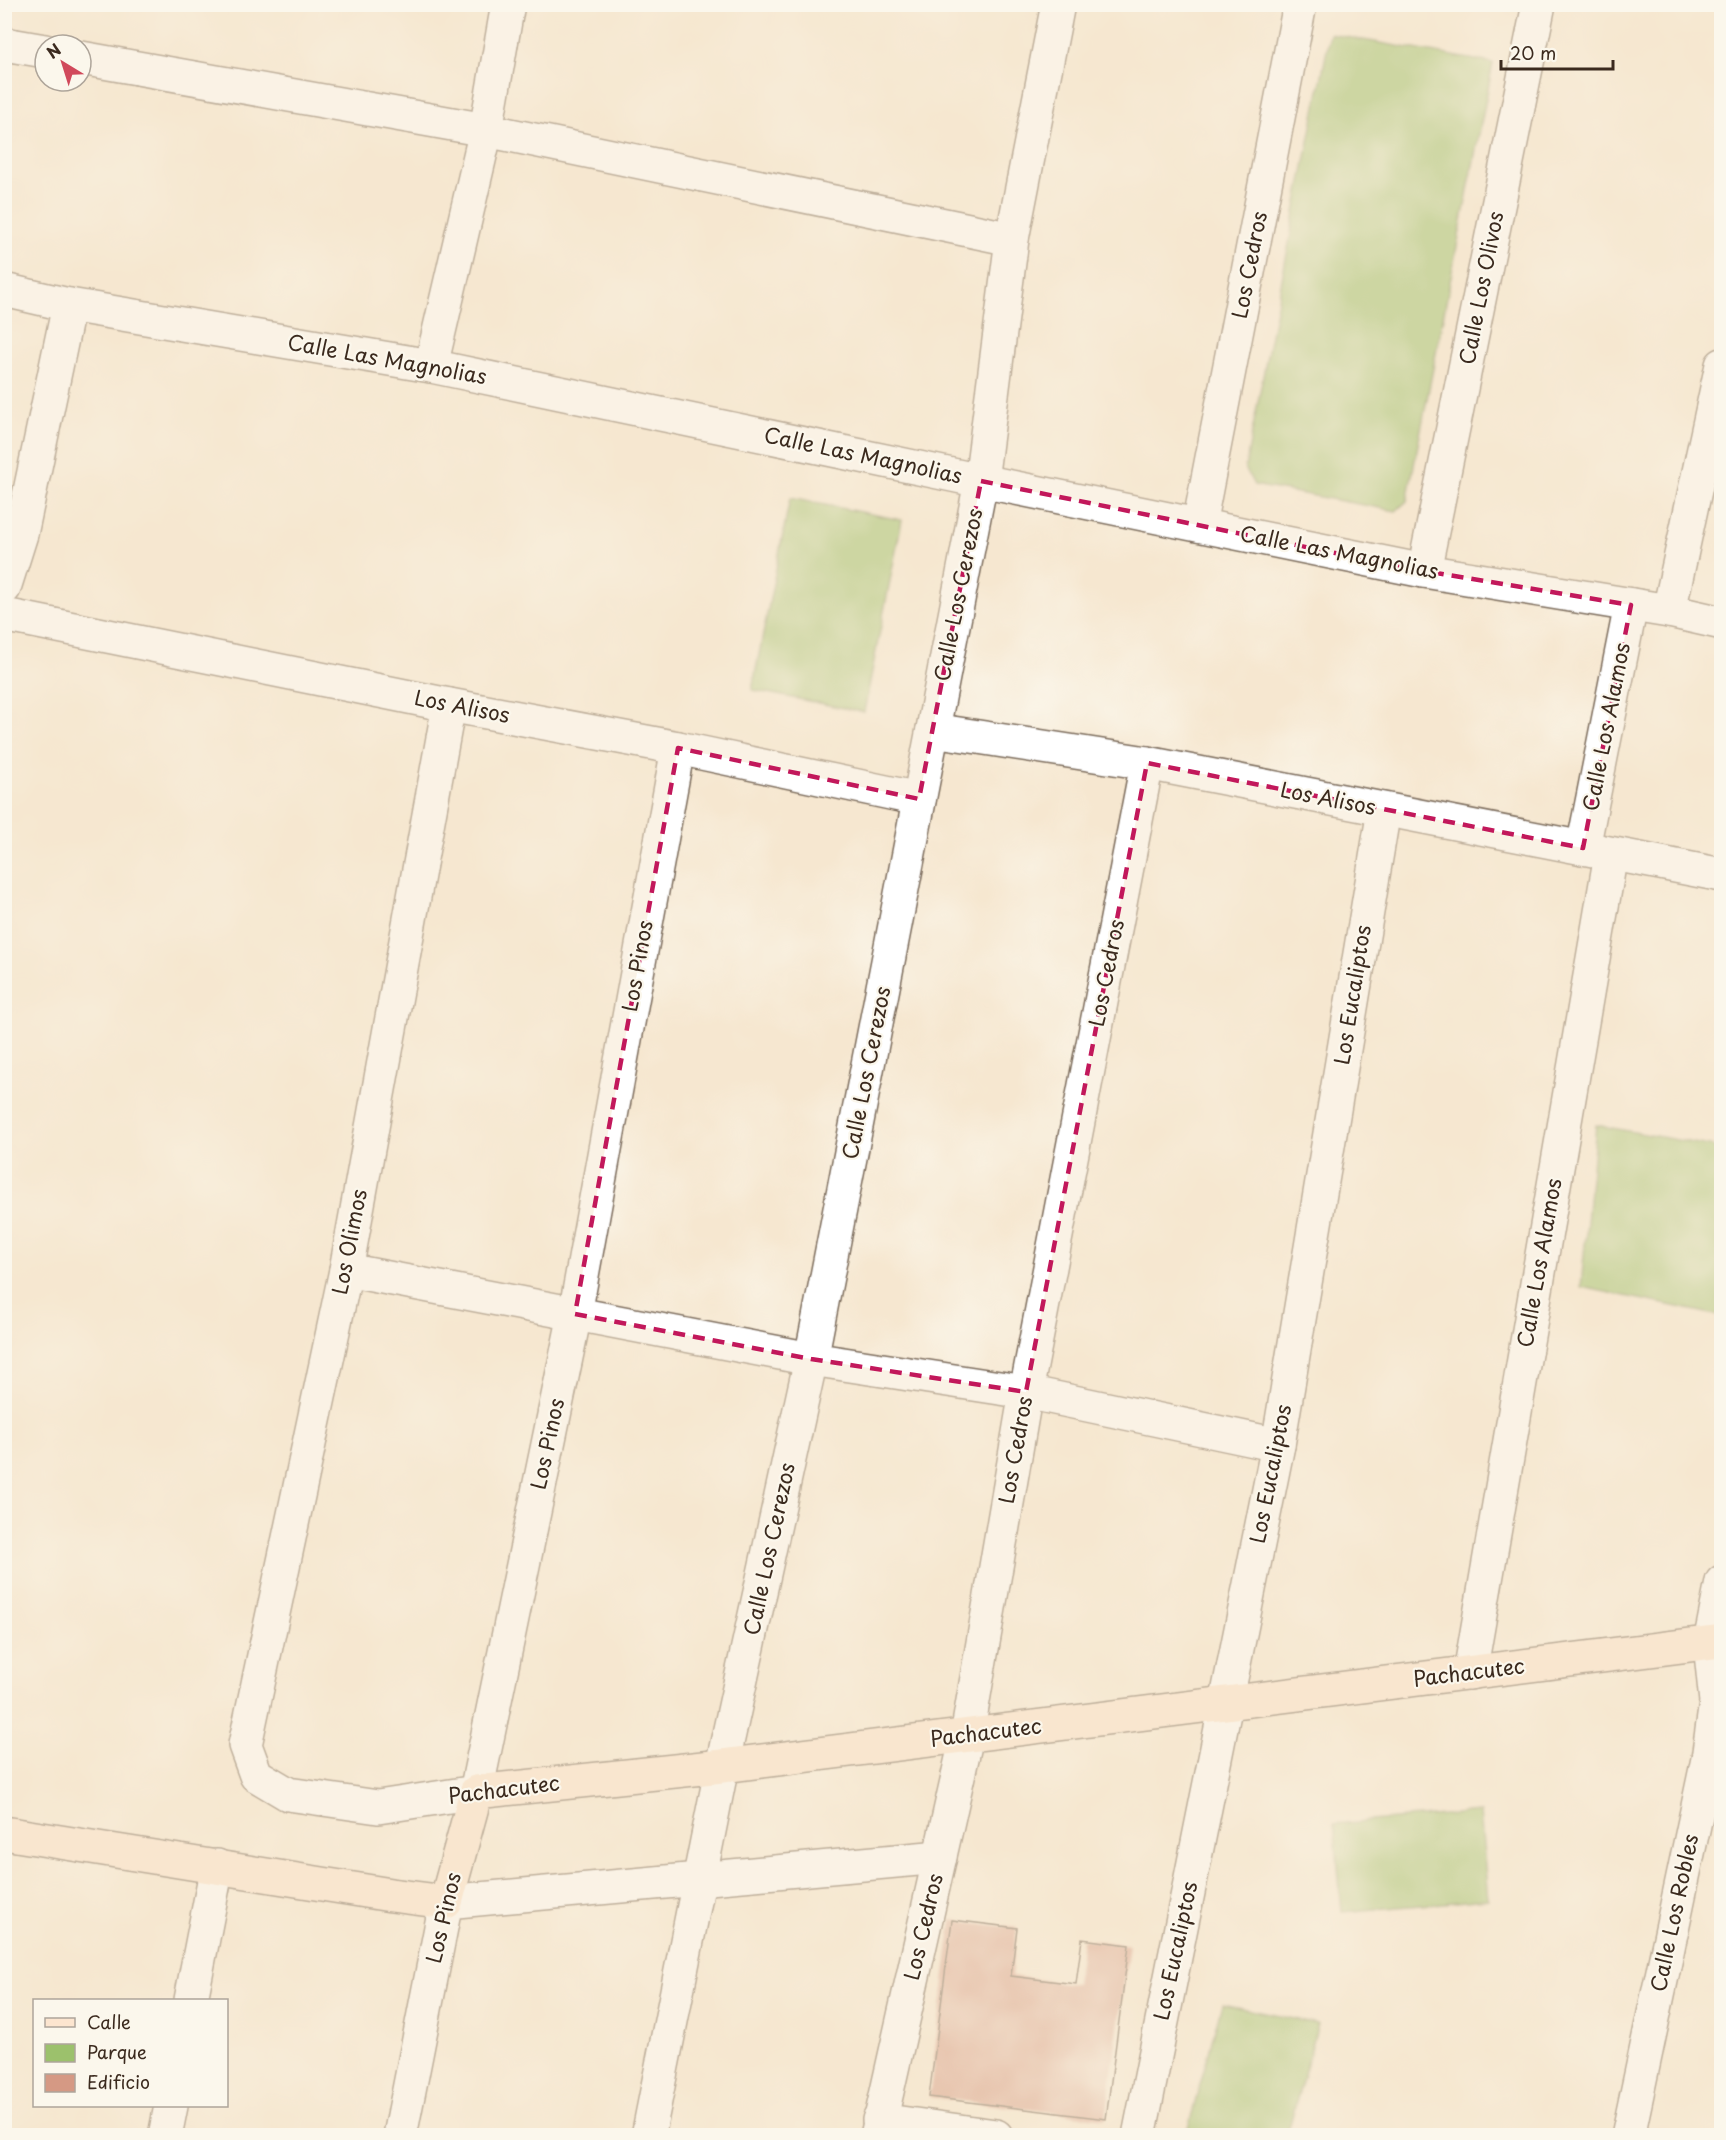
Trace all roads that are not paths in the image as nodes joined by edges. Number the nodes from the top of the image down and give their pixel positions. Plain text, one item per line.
1 (508, 4) edge
2 (1058, 4) edge
3 (1300, 4) edge
4 (1539, 4) edge
5 (4, 44) edge
6 (33, 49) edge
7 (93, 60) edge
8 (486, 130) junction
9 (1012, 239) junction
10 (4, 290) edge
11 (69, 305) junction
12 (1722, 365) edge
13 (431, 366) junction
14 (981, 481) junction
15 (1199, 525) junction
16 (13, 533) edge
17 (1424, 571) junction
18 (4, 588) edge
19 (1631, 605) junction
20 (1669, 611) junction
21 (4, 615) edge
22 (1722, 623) edge
23 (449, 705) junction
24 (933, 730) junction
25 (678, 748) junction
26 (1147, 763) junction
27 (919, 799) junction
28 (1384, 810) junction
29 (1597, 851) junction
30 (1722, 875) edge
31 (346, 1270) junction
32 (575, 1314) junction
33 (811, 1359) junction
34 (1026, 1392) junction
35 (1278, 1445) junction
36 (1722, 1582) edge
37 (1716, 1642) edge
38 (1470, 1673) junction
39 (1719, 1701) edge
40 (1227, 1703) junction
41 (967, 1736) junction
42 (723, 1766) junction
43 (256, 1775) joint
44 (476, 1792) junction
45 (4, 1833) edge
46 (940, 1857) junction
47 (217, 1866) junction
48 (700, 1879) junction
49 (446, 1902) junction
50 (191, 1999) edge
51 (171, 2107) edge
52 (878, 2128) edge
53 (165, 2136) edge
54 (400, 2136) edge
55 (648, 2136) edge
56 (996, 2136) edge
57 (1139, 2136) edge
58 (1628, 2136) edge

1 - 8 street
2 - 9 street, Calle Los Cerezos
3 - 15 street, Los Cedros
4 - 17 street, Calle Los Olivos
5 - 6 street
7 - 8 street
8 - 9 street
8 - 13 street
9 - 14 street, Calle Los Cerezos
10 - 11 street, Calle Las Magnolias
11 - 13 street, Calle Las Magnolias
11 - 16 street
12 - 20 street
13 - 14 street, Calle Las Magnolias
14 - 15 street, Calle Las Magnolias
14 - 24 street, Calle Los Cerezos
15 - 17 street, Calle Las Magnolias
16 - 18 street
17 - 19 street, Calle Las Magnolias
19 - 20 street, Calle Las Magnolias
19 - 29 street, Calle Los Alamos
20 - 22 street, Calle Las Magnolias
21 - 23 street, Los Alisos
23 - 25 street, Los Alisos
23 - 31 street, Los Olimos
24 - 26 street, Los Alisos
24 - 27 street, Calle Los Cerezos
25 - 27 street, Los Alisos
25 - 32 street, Los Pinos
26 - 28 street, Los Alisos
26 - 34 street, Los Cedros
27 - 33 street, Calle Los Cerezos
28 - 29 street, Los Alisos
28 - 35 street, Los Eucaliptos
29 - 30 street, Los Alisos
29 - 38 street, Calle Los Alamos
31 - 32 street
31 - 43 street, Los Olimos
32 - 33 street
32 - 44 street, Los Pinos
33 - 34 street
33 - 42 street, Calle Los Cerezos
34 - 35 street
34 - 41 street, Los Cedros
35 - 40 street, Los Eucaliptos
36 - 37 street, Calle Los Robles
37 - 38 street, Pachacutec
37 - 39 street, Calle Los Robles
38 - 40 street, Pachacutec
39 - 58 street, Calle Los Robles
40 - 41 street, Pachacutec
40 - 57 street, Los Eucaliptos
41 - 42 street, Pachacutec
41 - 46 street, Los Cedros
42 - 44 street, Pachacutec
42 - 48 street, Calle Los Cerezos
43 - 44 street, Pachacutec
44 - 49 street, Los Pinos
45 - 47 street
46 - 48 street
46 - 52 street, Los Cedros
47 - 49 street
47 - 50 street
48 - 49 street
48 - 55 street, Calle Los Cerezos
49 - 54 street, Los Pinos
51 - 53 street
52 - 56 street

